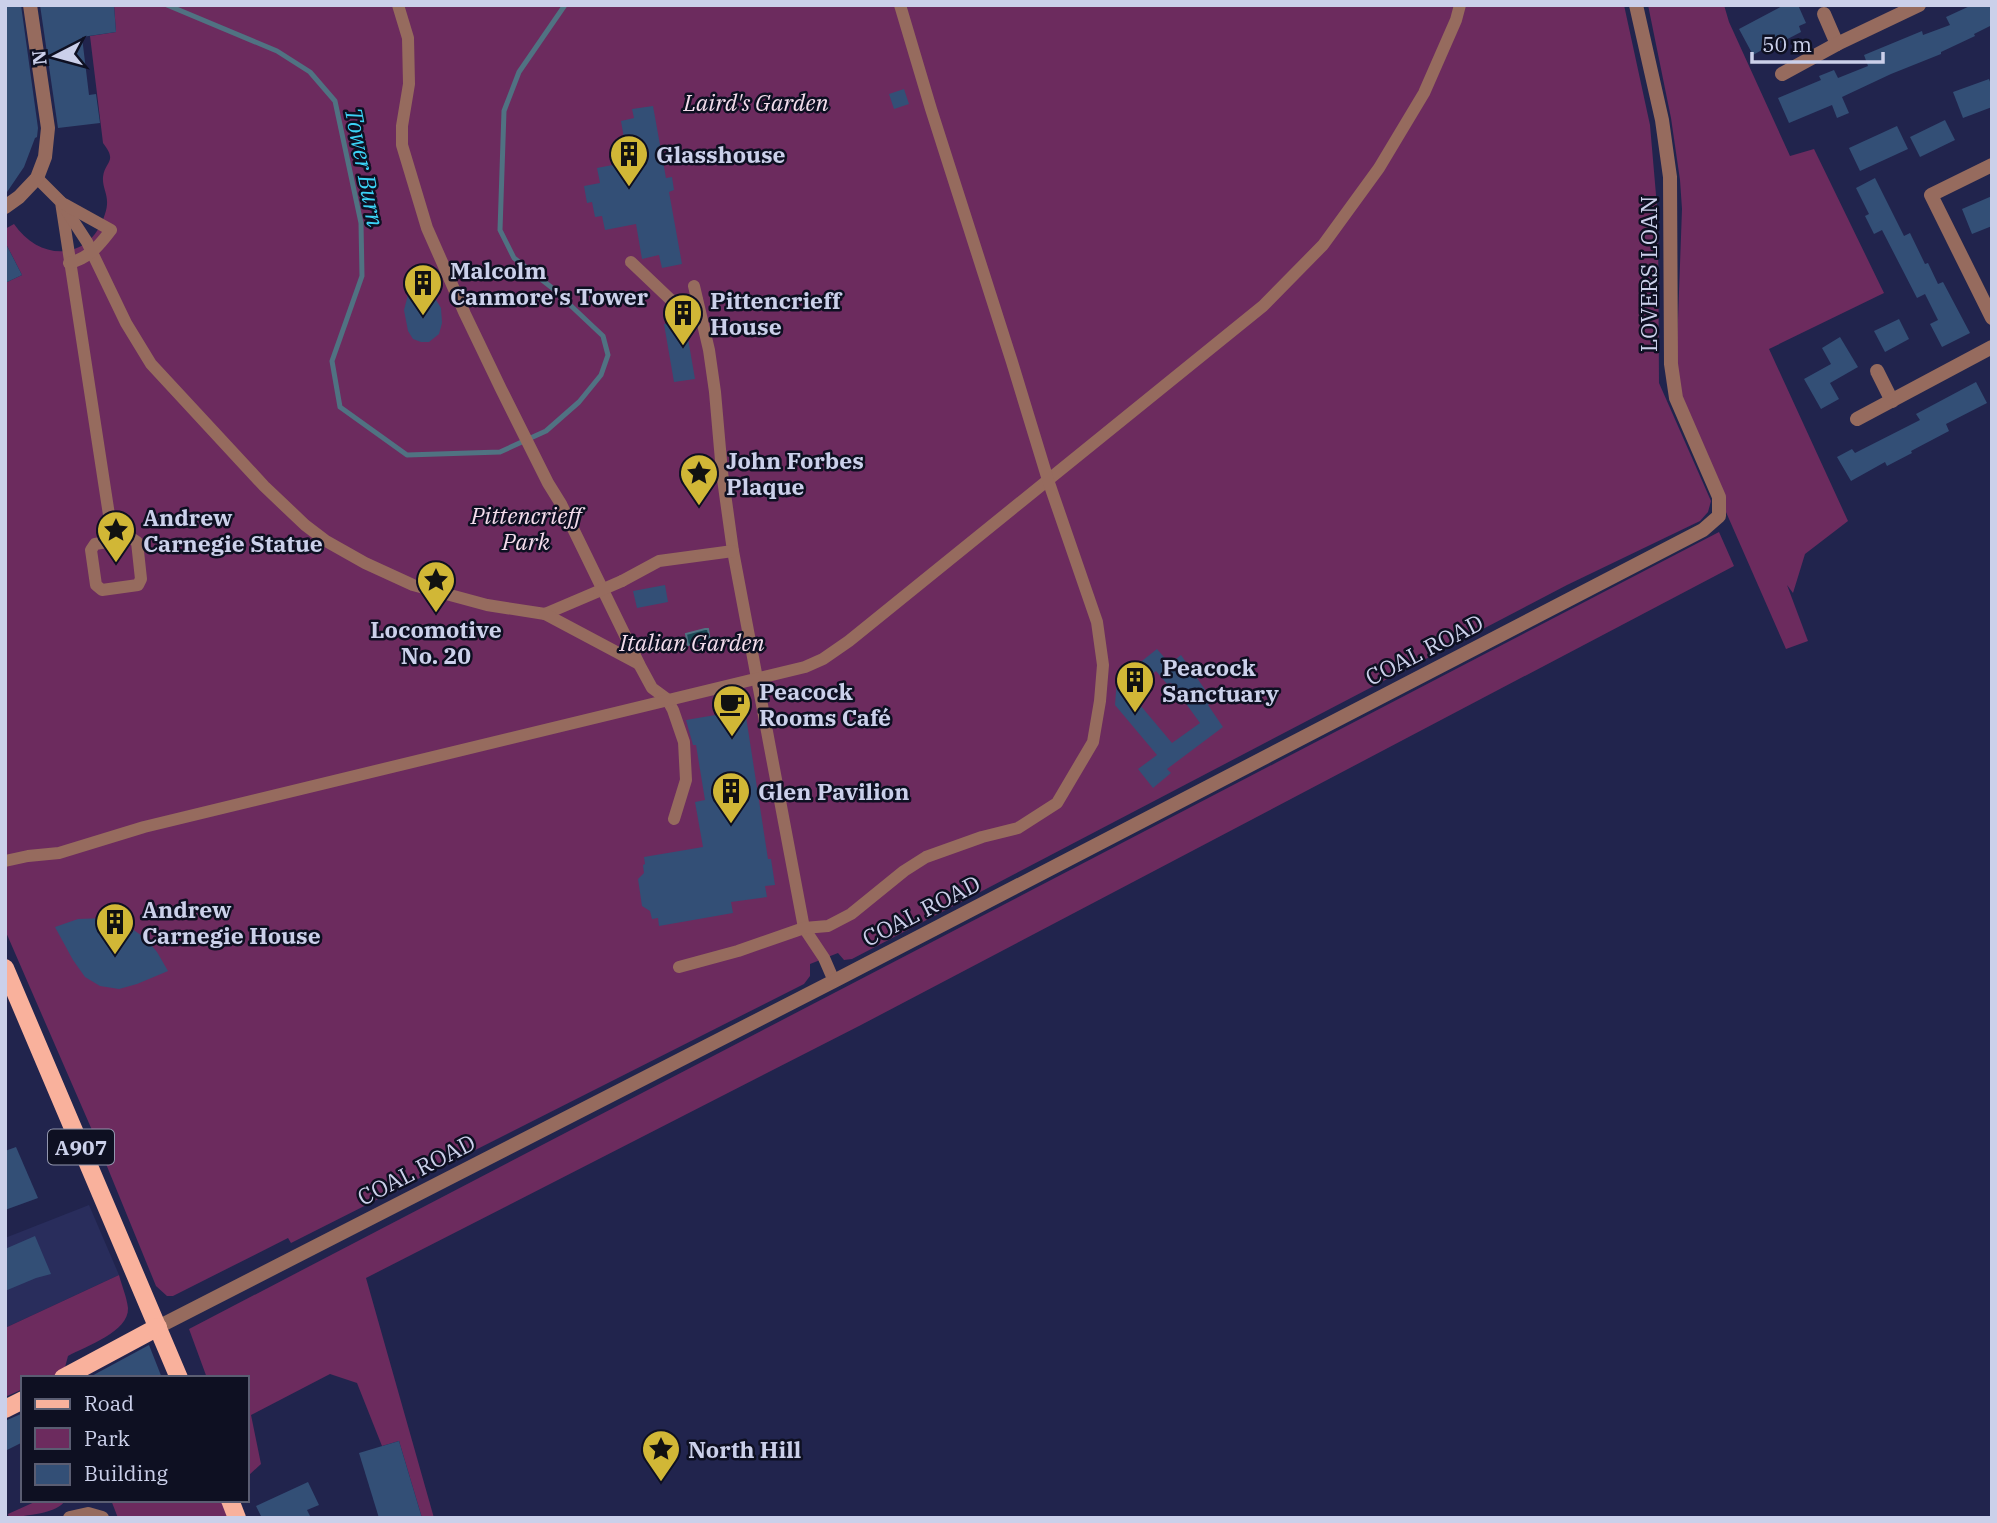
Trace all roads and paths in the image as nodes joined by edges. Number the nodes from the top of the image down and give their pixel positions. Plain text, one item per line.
1 (30, 5) edge
2 (398, 5) edge
3 (900, 5) edge
4 (1449, 5) edge
5 (1460, 5) edge
6 (1636, 5) edge
7 (1909, 7) edge
8 (1824, 14) dead end
9 (1457, 20) junction
10 (1838, 44) junction
11 (1782, 74) dead end
12 (1992, 164) edge
13 (37, 178) junction
14 (61, 202) junction
15 (5, 207) edge
16 (92, 253) junction
17 (631, 262) dead end
18 (69, 263) junction
19 (694, 286) dead end
20 (697, 300) junction
21 (1992, 318) edge
22 (1992, 347) edge
23 (1877, 371) dead end
24 (1892, 401) junction
25 (1857, 419) dead end
26 (1048, 481) junction
27 (1703, 530) joint
28 (113, 541) junction
29 (733, 551) junction
30 (545, 614) junction
31 (639, 664) junction
32 (757, 678) junction
33 (667, 699) junction
34 (674, 819) dead end
35 (5, 861) edge
36 (804, 928) junction
37 (678, 967) dead end
38 (5, 968) edge
39 (834, 981) junction
40 (158, 1326) junction
41 (67, 1376) edge
42 (178, 1376) edge
43 (21, 1401) edge
44 (5, 1409) edge
45 (70, 1518) edge
46 (102, 1518) edge

1 - 13 street
2 - 31 street
3 - 26 street
4 - 9 street
5 - 9 street
6 - 27 street, LOVERS LOAN
7 - 10 street
8 - 10 street
9 - 26 street
10 - 11 street
12 - 21 street
13 - 14 street
13 - 15 street
14 - 16 street
14 - 16 street
14 - 18 street
16 - 18 street
16 - 30 street
17 - 20 street
18 - 28 street
19 - 20 street
20 - 29 street
22 - 24 street
23 - 24 street
24 - 25 street
26 - 32 street
26 - 36 street
27 - 39 street, COAL ROAD
28 - 28 street
29 - 30 street, bridge
29 - 32 street
30 - 31 street
31 - 33 street
32 - 33 street
32 - 36 street
33 - 34 street
33 - 35 street
36 - 37 street
36 - 39 street
38 - 40 main road, A907
39 - 40 street, COAL ROAD
40 - 41 main road
40 - 42 main road
43 - 44 main road
45 - 46 street

